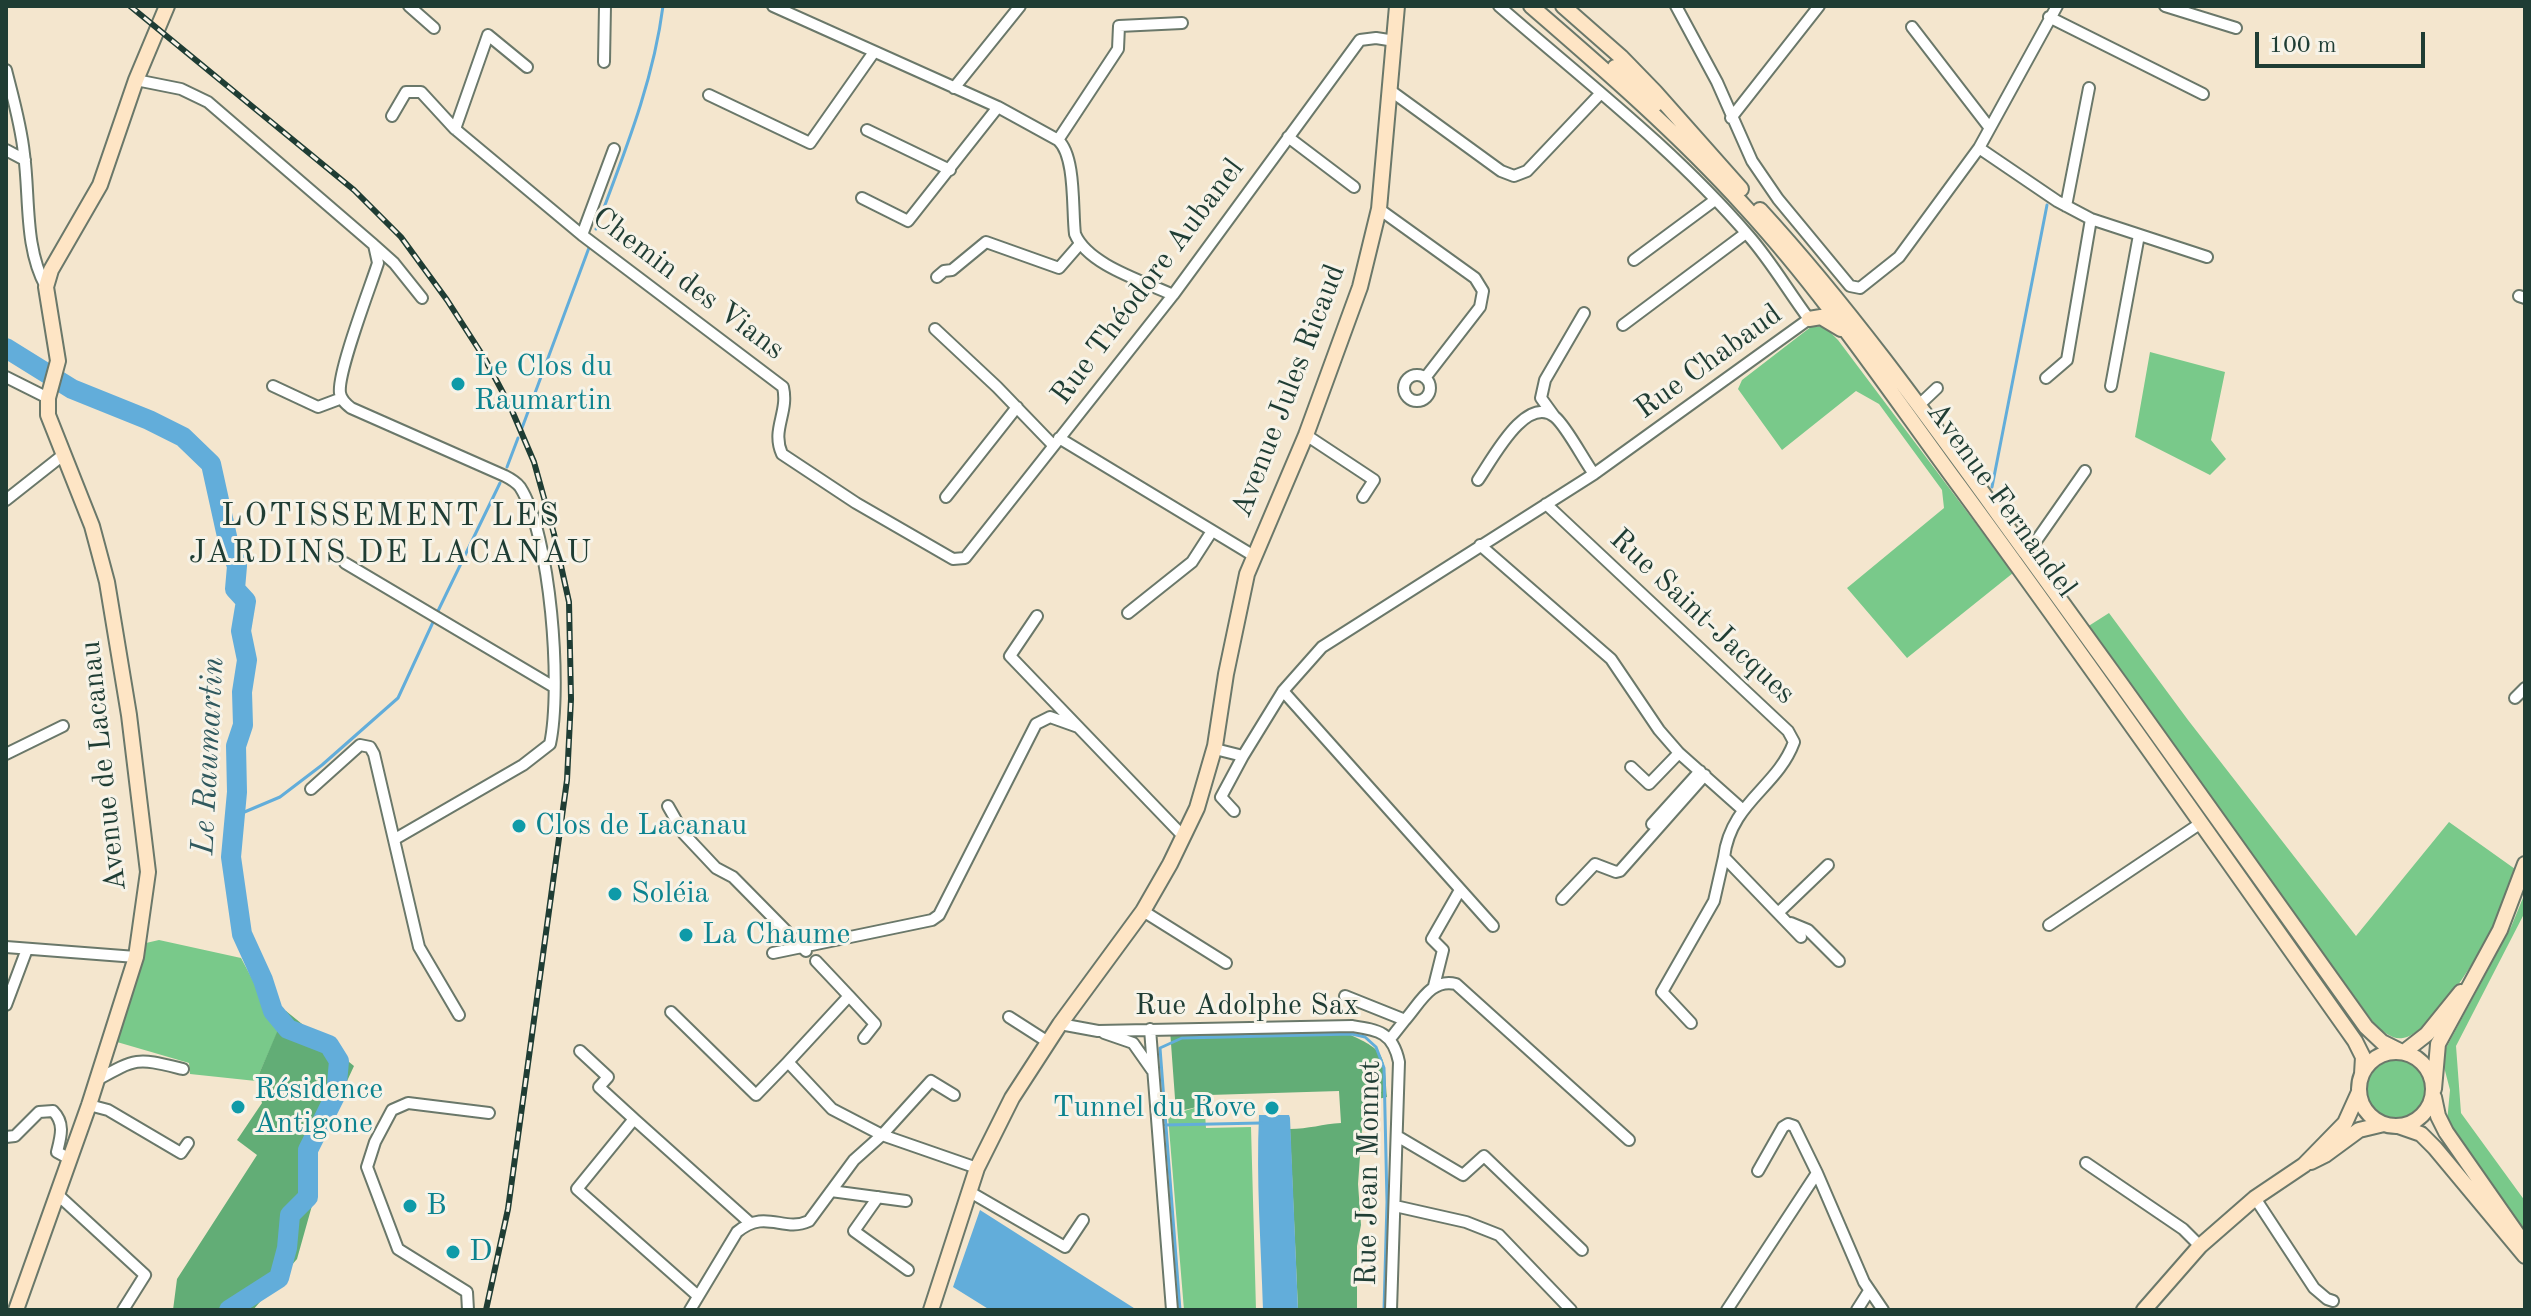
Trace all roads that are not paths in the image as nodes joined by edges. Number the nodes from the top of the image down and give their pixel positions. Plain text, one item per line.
1 (167, 6) edge
2 (409, 6) edge
3 (605, 6) edge
4 (773, 6) edge
5 (1020, 6) edge
6 (1397, 6) edge
7 (1499, 6) edge
8 (1531, 6) edge
9 (1545, 6) edge
10 (1563, 6) edge
11 (1676, 6) edge
12 (1819, 6) edge
13 (2057, 6) edge
14 (2165, 6) edge
15 (2049, 17) junction
16 (1182, 23) dead end
17 (1912, 27) dead end
18 (434, 28) dead end
19 (2236, 28) dead end
20 (1395, 41) junction
21 (874, 52) junction
22 (604, 62) dead end
23 (527, 67) dead end
24 (6, 70) edge
25 (136, 80) junction
26 (954, 88) junction
27 (2089, 88) dead end
28 (1391, 91) junction
29 (1600, 94) junction
30 (2203, 94) dead end
31 (709, 95) dead end
32 (998, 107) junction
33 (392, 116) dead end
34 (1731, 118) junction
35 (1989, 127) junction
36 (455, 129) junction
37 (867, 130) dead end
38 (1288, 137) junction
39 (1058, 140) junction
40 (1979, 148) junction
41 (614, 149) dead end
42 (6, 150) edge
43 (25, 160) junction
44 (950, 170) junction
45 (1354, 187) dead end
46 (1741, 189) junction
47 (862, 198) dead end
48 (1715, 200) junction
49 (2066, 206) junction
50 (1379, 209) junction
51 (2091, 219) junction
52 (1746, 233) junction
53 (582, 235) junction
54 (2139, 235) junction
55 (374, 245) junction
56 (1079, 245) junction
57 (2207, 257) dead end
58 (1634, 260) dead end
59 (937, 277) dead end
60 (46, 287) junction
61 (1173, 295) junction
62 (422, 298) dead end
63 (1584, 313) dead end
64 (1809, 319) junction
65 (1623, 325) dead end
66 (935, 329) dead end
67 (1854, 340) junction
68 (6, 377) edge
69 (1425, 378) dead end
70 (2046, 378) dead end
71 (273, 386) dead end
72 (2111, 386) dead end
73 (1937, 388) dead end
74 (48, 398) junction
75 (342, 398) junction
76 (1918, 406) junction
77 (1017, 407) junction
78 (1556, 418) junction
79 (1306, 435) junction
80 (1056, 441) junction
81 (63, 455) junction
82 (2085, 471) dead end
83 (1594, 474) junction
84 (1478, 480) dead end
85 (946, 497) dead end
86 (1363, 497) dead end
87 (6, 500) edge
88 (1546, 504) junction
89 (1212, 531) junction
90 (1480, 545) junction
91 (2027, 554) junction
92 (1254, 556) junction
93 (345, 563) dead end
94 (1128, 613) dead end
95 (1037, 616) dead end
96 (554, 687) junction
97 (2525, 688) edge
98 (1283, 691) junction
99 (2515, 698) dead end
100 (63, 726) dead end
101 (1078, 727) junction
102 (1215, 749) junction
103 (1679, 753) junction
104 (6, 754) edge
105 (1243, 756) junction
106 (1631, 767) dead end
107 (1702, 773) junction
108 (311, 789) dead end
109 (668, 806) dead end
110 (1743, 810) junction
111 (1234, 811) dead end
112 (2201, 823) junction
113 (1652, 824) dead end
114 (1183, 836) junction
115 (395, 839) junction
116 (1724, 857) junction
117 (2525, 864) edge
118 (1828, 865) dead end
119 (1460, 890) junction
120 (1562, 899) dead end
121 (1143, 911) junction
122 (1782, 917) junction
123 (2049, 925) dead end
124 (1493, 926) dead end
125 (1801, 937) dead end
126 (6, 947) edge
127 (27, 949) junction
128 (805, 950) junction
129 (773, 953) dead end
130 (136, 957) junction
131 (816, 961) dead end
132 (1839, 961) dead end
133 (1226, 963) dead end
134 (2480, 969) junction
135 (1434, 986) junction
136 (849, 996) junction
137 (1345, 996) dead end
138 (6, 1005) edge
139 (671, 1012) dead end
140 (459, 1015) dead end
141 (1009, 1017) dead end
142 (1405, 1020) junction
143 (1691, 1023) dead end
144 (1060, 1024) junction
145 (1145, 1029) junction
146 (1098, 1031) junction
147 (864, 1038) dead end
148 (1390, 1039) junction
149 (1048, 1042) junction
150 (1133, 1043) junction
151 (580, 1051) dead end
152 (2402, 1052) junction
153 (788, 1062) junction
154 (183, 1069) dead end
155 (1154, 1072) junction
156 (2362, 1074) junction
157 (97, 1080) junction
158 (2434, 1091) junction
159 (2359, 1092) junction
160 (954, 1095) dead end
161 (89, 1105) junction
162 (489, 1113) dead end
163 (634, 1119) junction
164 (2391, 1125) junction
165 (882, 1135) junction
166 (1397, 1136) junction
167 (6, 1137) edge
168 (1629, 1140) dead end
169 (188, 1143) dead end
170 (70, 1159) junction
171 (2086, 1163) dead end
172 (2304, 1165) junction
173 (977, 1168) junction
174 (1758, 1171) dead end
175 (1817, 1173) junction
176 (831, 1191) junction
177 (970, 1192) junction
178 (57, 1194) junction
179 (878, 1197) junction
180 (2255, 1198) junction
181 (906, 1201) dead end
182 (1395, 1206) junction
183 (1083, 1220) dead end
184 (749, 1222) junction
185 (2525, 1245) edge
186 (2200, 1246) junction
187 (1582, 1250) dead end
188 (2525, 1256) edge
189 (908, 1270) dead end
190 (1869, 1291) junction
191 (698, 1296) junction
192 (2333, 1301) dead end
193 (16, 1310) edge
194 (123, 1310) edge
195 (468, 1310) edge
196 (690, 1310) edge
197 (931, 1310) edge
198 (1172, 1310) edge
199 (1391, 1310) edge
200 (1571, 1310) edge
201 (1727, 1310) edge
202 (1857, 1310) edge
203 (1883, 1310) edge
204 (2144, 1310) edge

1 - 25 main road
2 - 18 street
3 - 22 street
4 - 21 street
5 - 26 street
6 - 20 main road, Avenue Jules Ricaud
7 - 29 street, Rue Chabaud
8 - 67 main road, Avenue Fernandel
9 - 46 main road, Avenue Fernandel
10 - 46 main road
11 - 34 street
12 - 34 street
13 - 15 street
14 - 19 street
15 - 30 street
15 - 35 street
16 - 39 street
17 - 35 street
20 - 28 main road, Avenue Jules Ricaud
20 - 38 street, Rue Théodore Aubanel
21 - 26 street
21 - 31 street
23 - 36 street
24 - 43 street
25 - 55 street
25 - 60 main road
26 - 32 street
27 - 49 street
28 - 29 street
28 - 50 main road, Avenue Jules Ricaud
29 - 48 street, Rue Chabaud
32 - 39 street
32 - 44 street
33 - 36 street, Chemin des Vians
34 - 40 street
35 - 40 street
36 - 53 street, Chemin des Vians
37 - 44 street
38 - 45 street
38 - 61 street, Rue Théodore Aubanel
39 - 56 street
40 - 49 street
41 - 53 street
42 - 43 street
43 - 60 street
44 - 47 street
46 - 76 main road, Avenue Fernandel
48 - 52 street, Rue Chabaud
48 - 58 street
49 - 51 street
50 - 69 street
50 - 79 main road, Avenue Jules Ricaud
51 - 54 street
51 - 70 street
52 - 64 street, Rue Chabaud
52 - 65 street
53 - 80 street, Chemin des Vians
54 - 57 street
54 - 72 street
55 - 62 street
55 - 75 street
56 - 59 street
56 - 61 street
60 - 74 main road
61 - 80 street, Rue Théodore Aubanel
63 - 78 street
64 - 67 main road
64 - 83 street, Rue Chabaud
66 - 77 street
67 - 112 main road, Avenue Fernandel
68 - 74 street
71 - 75 street
73 - 76 street
74 - 81 main road, Avenue de Lacanau
75 - 96 street
76 - 91 main road, Avenue Fernandel
77 - 80 street
77 - 85 street
78 - 83 street
78 - 84 street
79 - 86 street
79 - 92 main road, Avenue Jules Ricaud
80 - 89 street, Rue Théodore Aubanel
81 - 87 street
81 - 130 main road, Avenue de Lacanau
82 - 91 street
83 - 88 street, Rue Chabaud
88 - 90 street, Rue Chabaud
88 - 110 street, Rue Saint-Jacques
89 - 92 street, Rue Théodore Aubanel
89 - 94 street
90 - 98 street, Rue Chabaud
90 - 103 street
91 - 152 main road, Avenue Fernandel
92 - 102 main road, Avenue Jules Ricaud
93 - 96 street
95 - 101 street
96 - 115 street
97 - 99 street
98 - 105 street, Rue Chabaud
98 - 119 street
100 - 104 street
101 - 114 street
101 - 128 street
102 - 105 street
102 - 114 main road, Avenue Jules Ricaud
103 - 106 street
103 - 107 street
105 - 111 street, Rue Chabaud
107 - 110 street
107 - 113 street
107 - 120 street
108 - 115 street
109 - 128 street
110 - 116 street, Rue Saint-Jacques
112 - 123 street
112 - 156 main road, Avenue Fernandel
114 - 121 main road, Avenue Jules Ricaud
115 - 140 street
116 - 122 street
116 - 143 street, Rue Saint-Jacques
117 - 134 main road
118 - 122 street
119 - 124 street
119 - 135 street
121 - 133 street
121 - 144 main road, Avenue Jules Ricaud
122 - 125 street
122 - 132 street
126 - 127 street
127 - 130 street
127 - 138 street
128 - 129 street
130 - 157 main road, Avenue de Lacanau
131 - 136 street
134 - 152 main road
134 - 158 main road
135 - 142 street
135 - 168 street
136 - 147 street
136 - 153 street
137 - 142 street, Rue Adolphe Sax
139 - 153 street
141 - 149 street
142 - 148 street, Rue Adolphe Sax
144 - 146 street, Rue Adolphe Sax
144 - 149 main road, Avenue Jules Ricaud
145 - 146 street, Rue Adolphe Sax
145 - 148 street, Rue Adolphe Sax
145 - 150 street
145 - 155 street
146 - 150 street
148 - 166 street, Rue Jean Monnet
149 - 173 main road, Avenue Jules Ricaud
150 - 155 street
151 - 163 street
152 - 156 main road
152 - 158 main road
153 - 165 street
154 - 157 street
155 - 198 street
156 - 159 main road
157 - 161 main road, Avenue de Lacanau
158 - 164 main road
158 - 185 main road
159 - 164 main road
159 - 172 main road
160 - 165 street
161 - 169 street
161 - 170 main road, Avenue de Lacanau
162 - 195 street
163 - 184 street
163 - 191 street
164 - 172 main road
164 - 188 main road
165 - 173 street
165 - 176 street
166 - 182 street, Rue Jean Monnet
166 - 187 street
167 - 170 street
170 - 178 main road, Avenue de Lacanau
171 - 186 street
172 - 180 main road
173 - 177 main road, Avenue Jules Ricaud
174 - 175 street
175 - 190 street
175 - 201 street
176 - 179 street
176 - 184 street
177 - 183 street
177 - 197 main road, Avenue Jules Ricaud
178 - 193 main road, Avenue de Lacanau
178 - 194 street
179 - 181 street
179 - 189 street
180 - 186 main road
180 - 192 street
182 - 199 street, Rue Jean Monnet
182 - 200 street
184 - 191 street
186 - 204 main road
190 - 202 street
190 - 203 street
191 - 196 street

